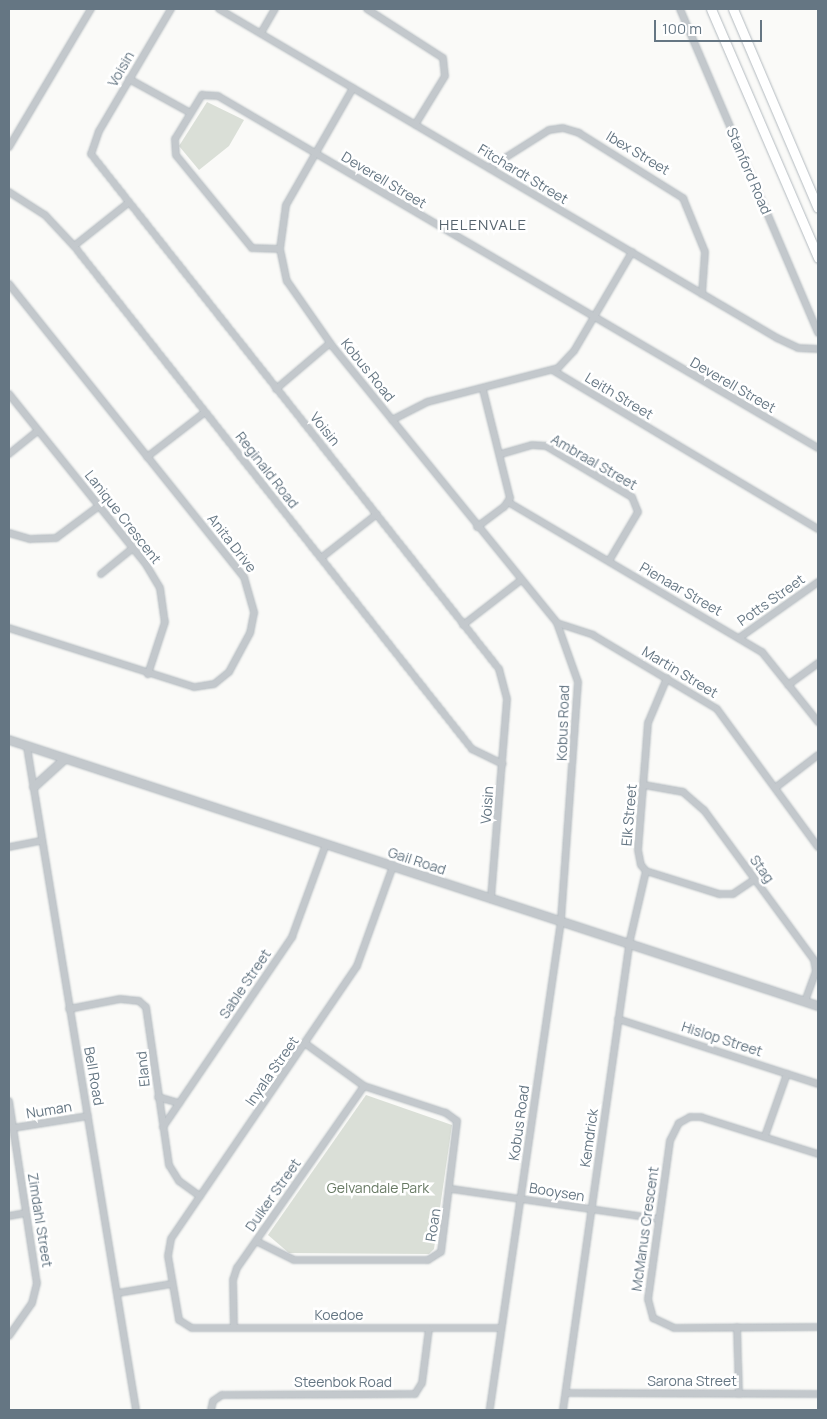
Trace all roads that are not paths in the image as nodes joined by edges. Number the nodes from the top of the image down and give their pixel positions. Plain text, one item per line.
1 (91, 9) edge
2 (171, 9) edge
3 (219, 9) edge
4 (275, 9) edge
5 (367, 9) edge
6 (680, 9) edge
7 (711, 9) edge
8 (733, 9) edge
9 (261, 33) junction
10 (129, 79) junction
11 (353, 88) junction
12 (190, 112) junction
13 (416, 125) junction
14 (9, 147) edge
15 (314, 153) junction
16 (489, 168) junction
17 (9, 192) edge
18 (128, 203) junction
19 (818, 208) edge
20 (74, 246) junction
21 (280, 249) junction
22 (632, 252) junction
23 (818, 258) edge
24 (9, 284) edge
25 (702, 294) junction
26 (593, 318) junction
27 (818, 333) edge
28 (330, 343) junction
29 (818, 349) edge
30 (554, 371) junction
31 (276, 389) junction
32 (483, 390) junction
33 (9, 394) edge
34 (205, 412) junction
35 (392, 420) junction
36 (37, 431) junction
37 (818, 448) edge
38 (9, 454) edge
39 (501, 454) junction
40 (148, 457) junction
41 (508, 502) junction
42 (99, 506) junction
43 (377, 514) junction
44 (477, 527) junction
45 (818, 529) edge
46 (9, 533) edge
47 (133, 548) junction
48 (321, 558) junction
49 (609, 561) junction
50 (101, 574) dead end
51 (520, 581) junction
52 (818, 582) edge
53 (558, 623) junction
54 (463, 625) junction
55 (9, 628) edge
56 (739, 638) junction
57 (818, 663) edge
58 (148, 674) junction
59 (667, 678) junction
60 (788, 685) junction
61 (818, 722) edge
62 (9, 740) edge
63 (27, 747) junction
64 (818, 755) edge
65 (65, 759) junction
66 (503, 764) junction
67 (644, 786) junction
68 (34, 787) junction
69 (775, 788) junction
70 (41, 841) junction
71 (326, 844) junction
72 (9, 847) edge
73 (818, 847) edge
74 (392, 866) junction
75 (646, 871) junction
76 (754, 880) junction
77 (492, 899) junction
78 (561, 922) junction
79 (629, 944) junction
80 (805, 1002) junction
81 (818, 1006) edge
82 (70, 1009) junction
83 (618, 1019) junction
84 (306, 1044) junction
85 (787, 1074) junction
86 (818, 1084) edge
87 (364, 1086) junction
88 (158, 1097) junction
89 (9, 1101) edge
90 (179, 1103) junction
91 (88, 1116) junction
92 (163, 1127) junction
93 (13, 1128) junction
94 (765, 1136) junction
95 (818, 1154) edge
96 (451, 1189) junction
97 (200, 1196) junction
98 (522, 1199) junction
99 (591, 1210) junction
100 (26, 1214) junction
101 (9, 1216) edge
102 (659, 1218) junction
103 (256, 1241) junction
104 (171, 1284) junction
105 (118, 1293) junction
106 (179, 1320) joint
107 (737, 1327) junction
108 (818, 1327) edge
109 (234, 1328) junction
110 (429, 1328) junction
111 (501, 1328) junction
112 (9, 1336) edge
113 (566, 1393) junction
114 (739, 1394) junction
115 (818, 1394) edge
116 (136, 1410) edge
117 (211, 1410) edge
118 (490, 1410) edge
119 (563, 1410) edge

1 - 14 street
2 - 10 street, Voisin
3 - 9 street, Fitchardt Street
4 - 9 street
5 - 13 street
6 - 27 street, Stanford Road
7 - 23 main road
8 - 19 main road
9 - 11 street, Fitchardt Street
10 - 12 street
10 - 18 street, Voisin
11 - 13 street, Fitchardt Street
11 - 15 street, Kobus Road
12 - 15 street, Deverell Street
12 - 21 street, Deverell Street
13 - 16 street, Fitchardt Street
15 - 21 street, Kobus Road
15 - 26 street, Deverell Street
16 - 22 street, Fitchardt Street
16 - 25 street, Ibex Street
17 - 20 street, Reginald Road
18 - 20 street
18 - 31 street, Voisin
20 - 34 street, Reginald Road
21 - 28 street, Kobus Road
22 - 25 street, Fitchardt Street
22 - 26 street
24 - 40 street, Anita Drive
25 - 29 street, Fitchardt Street
26 - 30 street
26 - 37 street, Deverell Street
28 - 31 street
28 - 35 street, Kobus Road
30 - 32 street
30 - 45 street, Leith Street
31 - 43 street, Voisin
32 - 35 street
32 - 39 street
33 - 36 street, Lanique Crescent
34 - 40 street
34 - 48 street, Reginald Road
35 - 44 street, Kobus Road
36 - 38 street
36 - 42 street, Lanique Crescent
39 - 41 street
39 - 49 street, Ambraal Street
40 - 58 street, Anita Drive
41 - 44 street
41 - 49 street, Pienaar Street
42 - 46 street
42 - 47 street, Lanique Crescent
43 - 48 street
43 - 54 street, Voisin
44 - 51 street, Kobus Road
47 - 50 street
47 - 58 street, Lanique Crescent
48 - 66 street, Reginald Road
49 - 56 street, Pienaar Street
51 - 53 street, Kobus Road
51 - 54 street
52 - 56 street, Potts Street
53 - 59 street, Martin Street
53 - 78 street, Kobus Road
54 - 66 street, Voisin
55 - 58 street, Anita Drive
56 - 60 street, Pienaar Street
57 - 60 street
59 - 67 street, Elk Street
59 - 69 street, Martin Street
60 - 61 street, Pienaar Street
62 - 63 street, Gail Road
63 - 65 street, Gail Road
63 - 68 street, Bell Road
64 - 69 street
65 - 68 street
65 - 71 street, Gail Road
66 - 77 street, Voisin
67 - 75 street, Elk Street
67 - 76 street, Stag
68 - 70 street, Bell Road
69 - 73 street, Martin Street
70 - 72 street
70 - 82 street, Bell Road
71 - 74 street, Gail Road
71 - 90 street, Sable Street
74 - 77 street, Gail Road
74 - 84 street, Inyala Street
75 - 76 street
75 - 79 street, Kemdrick
76 - 80 street, Stag
77 - 78 street, Gail Road
78 - 79 street, Gail Road
78 - 98 street, Kobus Road
79 - 80 street, Gail Road
79 - 83 street, Kemdrick
80 - 81 street, Gail Road
82 - 88 street, Eland
82 - 91 street, Bell Road
83 - 85 street, Hislop Street
83 - 99 street, Kemdrick
84 - 87 street, Roan
84 - 97 street, Inyala Street
85 - 86 street, Hislop Street
85 - 94 street
87 - 96 street, Roan
87 - 103 street, Duiker Street
88 - 90 street
88 - 92 street, Eland
89 - 93 street, Zimdahl Street
90 - 92 street, Sable Street
91 - 93 street, Numan
91 - 105 street, Bell Road
92 - 97 street, Eland
93 - 100 street, Zimdahl Street
94 - 95 street, McManus Crescent
94 - 102 street, McManus Crescent
96 - 98 street, Booysen
96 - 103 street, Roan
97 - 104 street, Inyala Street
98 - 99 street, Booysen
98 - 111 street, Kobus Road
99 - 102 street, Booysen
99 - 113 street, Kemdrick
100 - 101 street
100 - 112 street, Zimdahl Street
102 - 107 street, McManus Crescent
103 - 109 street, Duiker Street
104 - 105 street
104 - 106 street, Inyala Street
105 - 116 street, Bell Road
106 - 109 street, Koedoe
107 - 108 street, McManus Crescent
107 - 114 street
109 - 110 street, Koedoe
110 - 111 street, Koedoe
110 - 117 street, Steenbok Road
111 - 118 street, Kobus Road
113 - 114 street, Sarona Street
113 - 119 street, Kemdrick
114 - 115 street, Sarona Street

